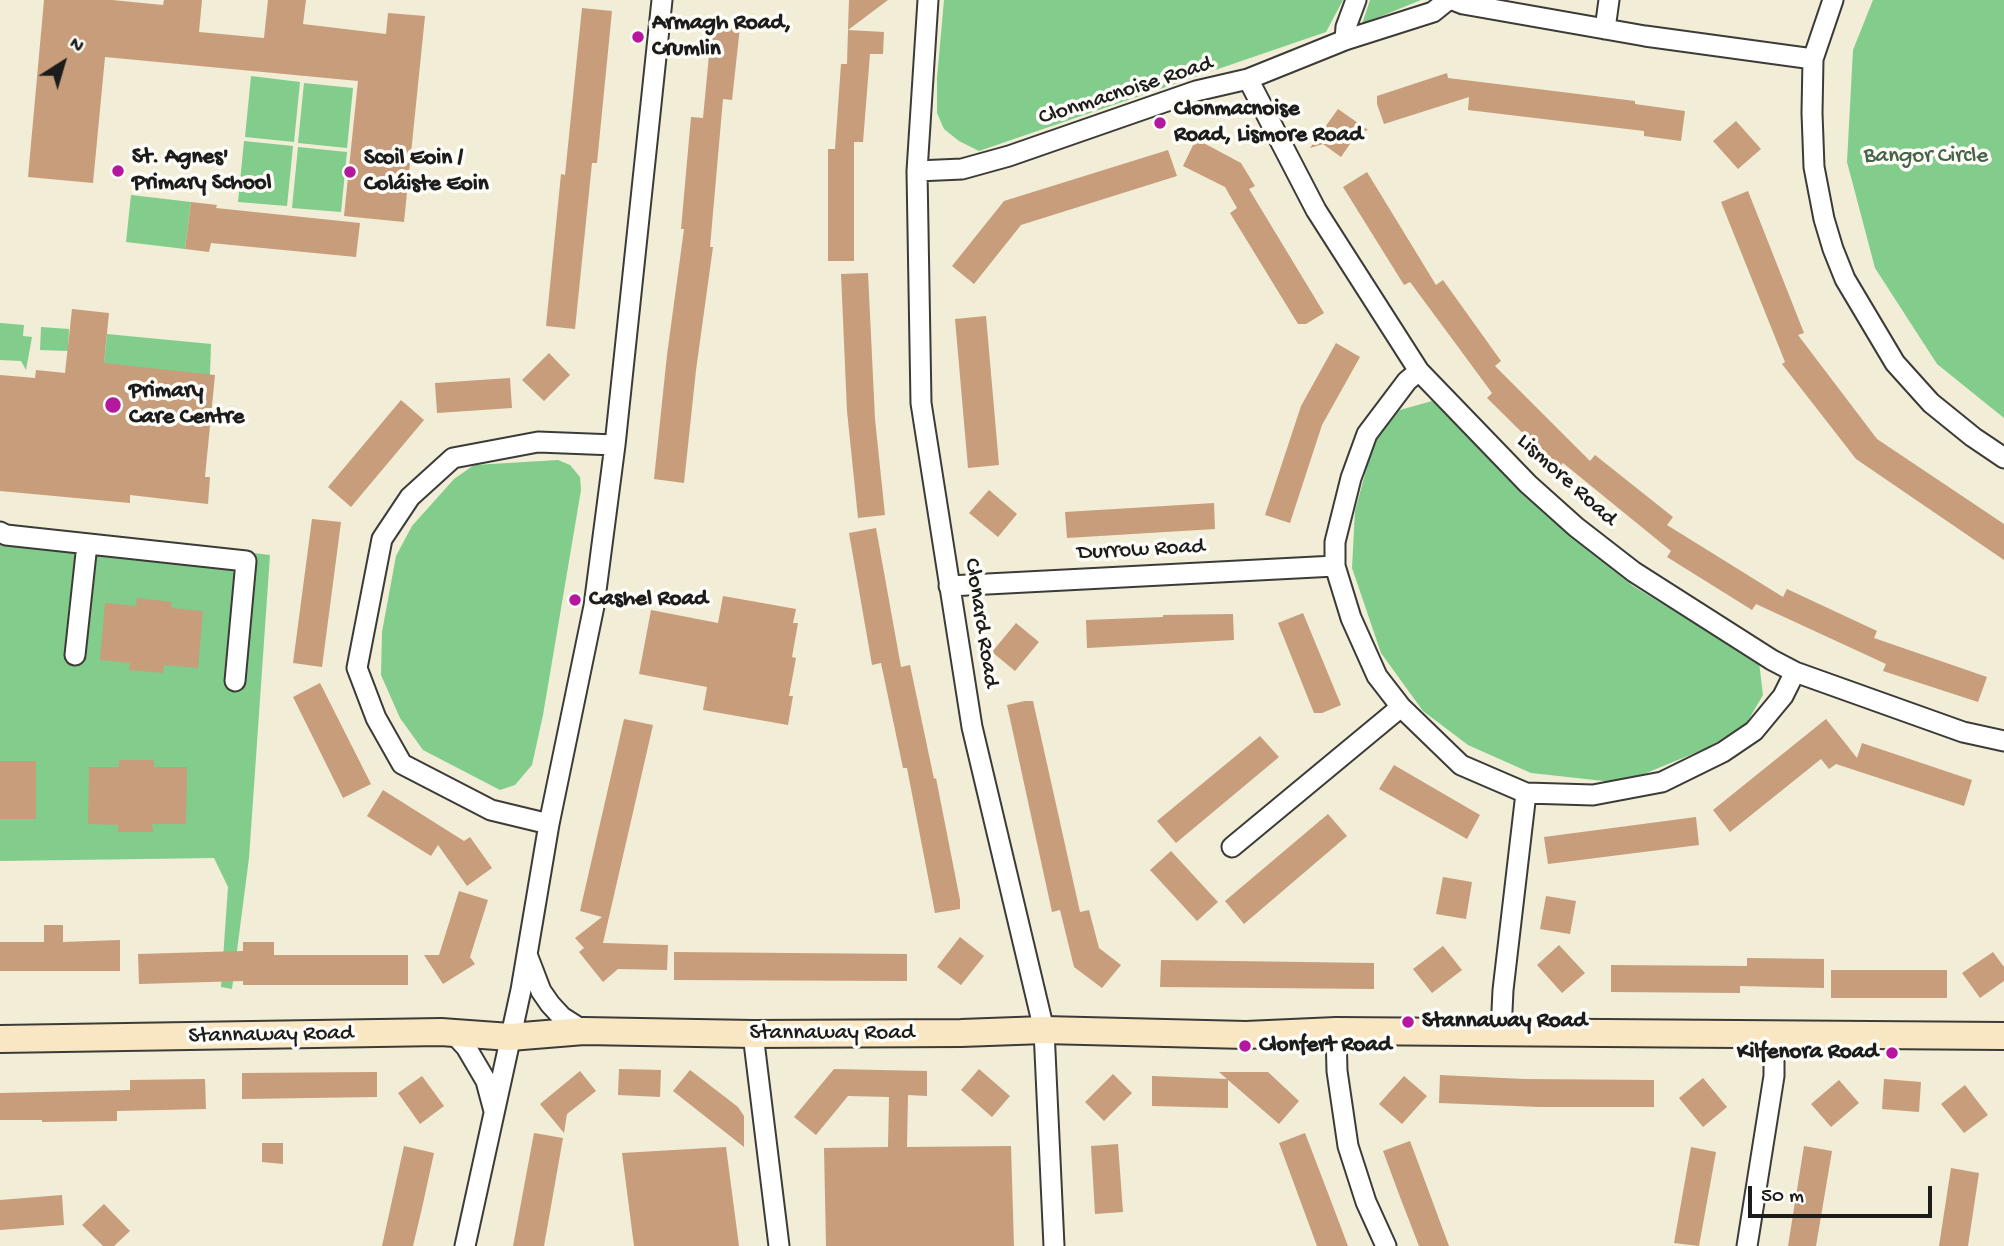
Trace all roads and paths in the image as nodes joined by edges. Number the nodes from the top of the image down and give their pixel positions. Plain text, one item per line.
1 (662, 0) edge
2 (928, 0) edge
3 (1356, 0) edge
4 (1448, 0) edge
5 (1453, 0) edge
6 (1609, 0) edge
7 (1833, 0) edge
8 (1605, 29) junction
9 (1345, 40) junction
10 (1813, 60) junction
11 (1248, 79) junction
12 (917, 171) junction
13 (1419, 371) junction
14 (615, 445) junction
15 (2004, 458) edge
16 (0, 532) edge
17 (87, 544) junction
18 (1335, 566) junction
19 (949, 586) junction
20 (75, 655) dead end
21 (1795, 673) junction
22 (235, 681) dead end
23 (1401, 707) junction
24 (2004, 741) edge
25 (1526, 793) junction
26 (549, 824) junction
27 (1232, 847) dead end
28 (528, 956) junction
29 (1044, 1030) junction
30 (584, 1031) junction
31 (1336, 1031) junction
32 (1501, 1032) junction
33 (454, 1034) junction
34 (752, 1034) junction
35 (1774, 1035) junction
36 (2004, 1036) edge
37 (510, 1037) junction
38 (0, 1039) edge
39 (495, 1116) junction
40 (465, 1246) edge
41 (779, 1246) edge
42 (1054, 1246) edge
43 (1386, 1246) edge
44 (1746, 1246) edge

1 - 14 street
2 - 12 street, Clonard Road
3 - 9 street
4 - 9 street, Clonmacnoise Road
5 - 8 street
6 - 8 street
7 - 10 street
8 - 10 street
9 - 11 street, Clonmacnoise Road
10 - 15 street
11 - 12 street, Clonmacnoise Road
11 - 13 street, Lismore Road
12 - 19 street, Clonard Road
13 - 18 street
13 - 21 street, Lismore Road
14 - 26 street
14 - 26 street
16 - 17 street
17 - 20 street
17 - 22 street
18 - 19 street, Durrow Road
18 - 23 street
19 - 29 street, Clonard Road
21 - 24 street, Lismore Road
21 - 25 street
23 - 25 street
23 - 27 street
25 - 32 street
26 - 28 street
28 - 30 street
28 - 37 street
29 - 31 street, Stannaway Road
29 - 34 street, Stannaway Road
29 - 42 street, Clonard Road
30 - 34 street, Stannaway Road
30 - 37 street, Stannaway Road
31 - 32 street, Stannaway Road
31 - 43 street
32 - 35 street, Stannaway Road
33 - 37 street, Stannaway Road
33 - 38 street, Stannaway Road
33 - 39 street
34 - 41 street
35 - 36 street, Stannaway Road
35 - 44 street
37 - 39 street
39 - 40 street

